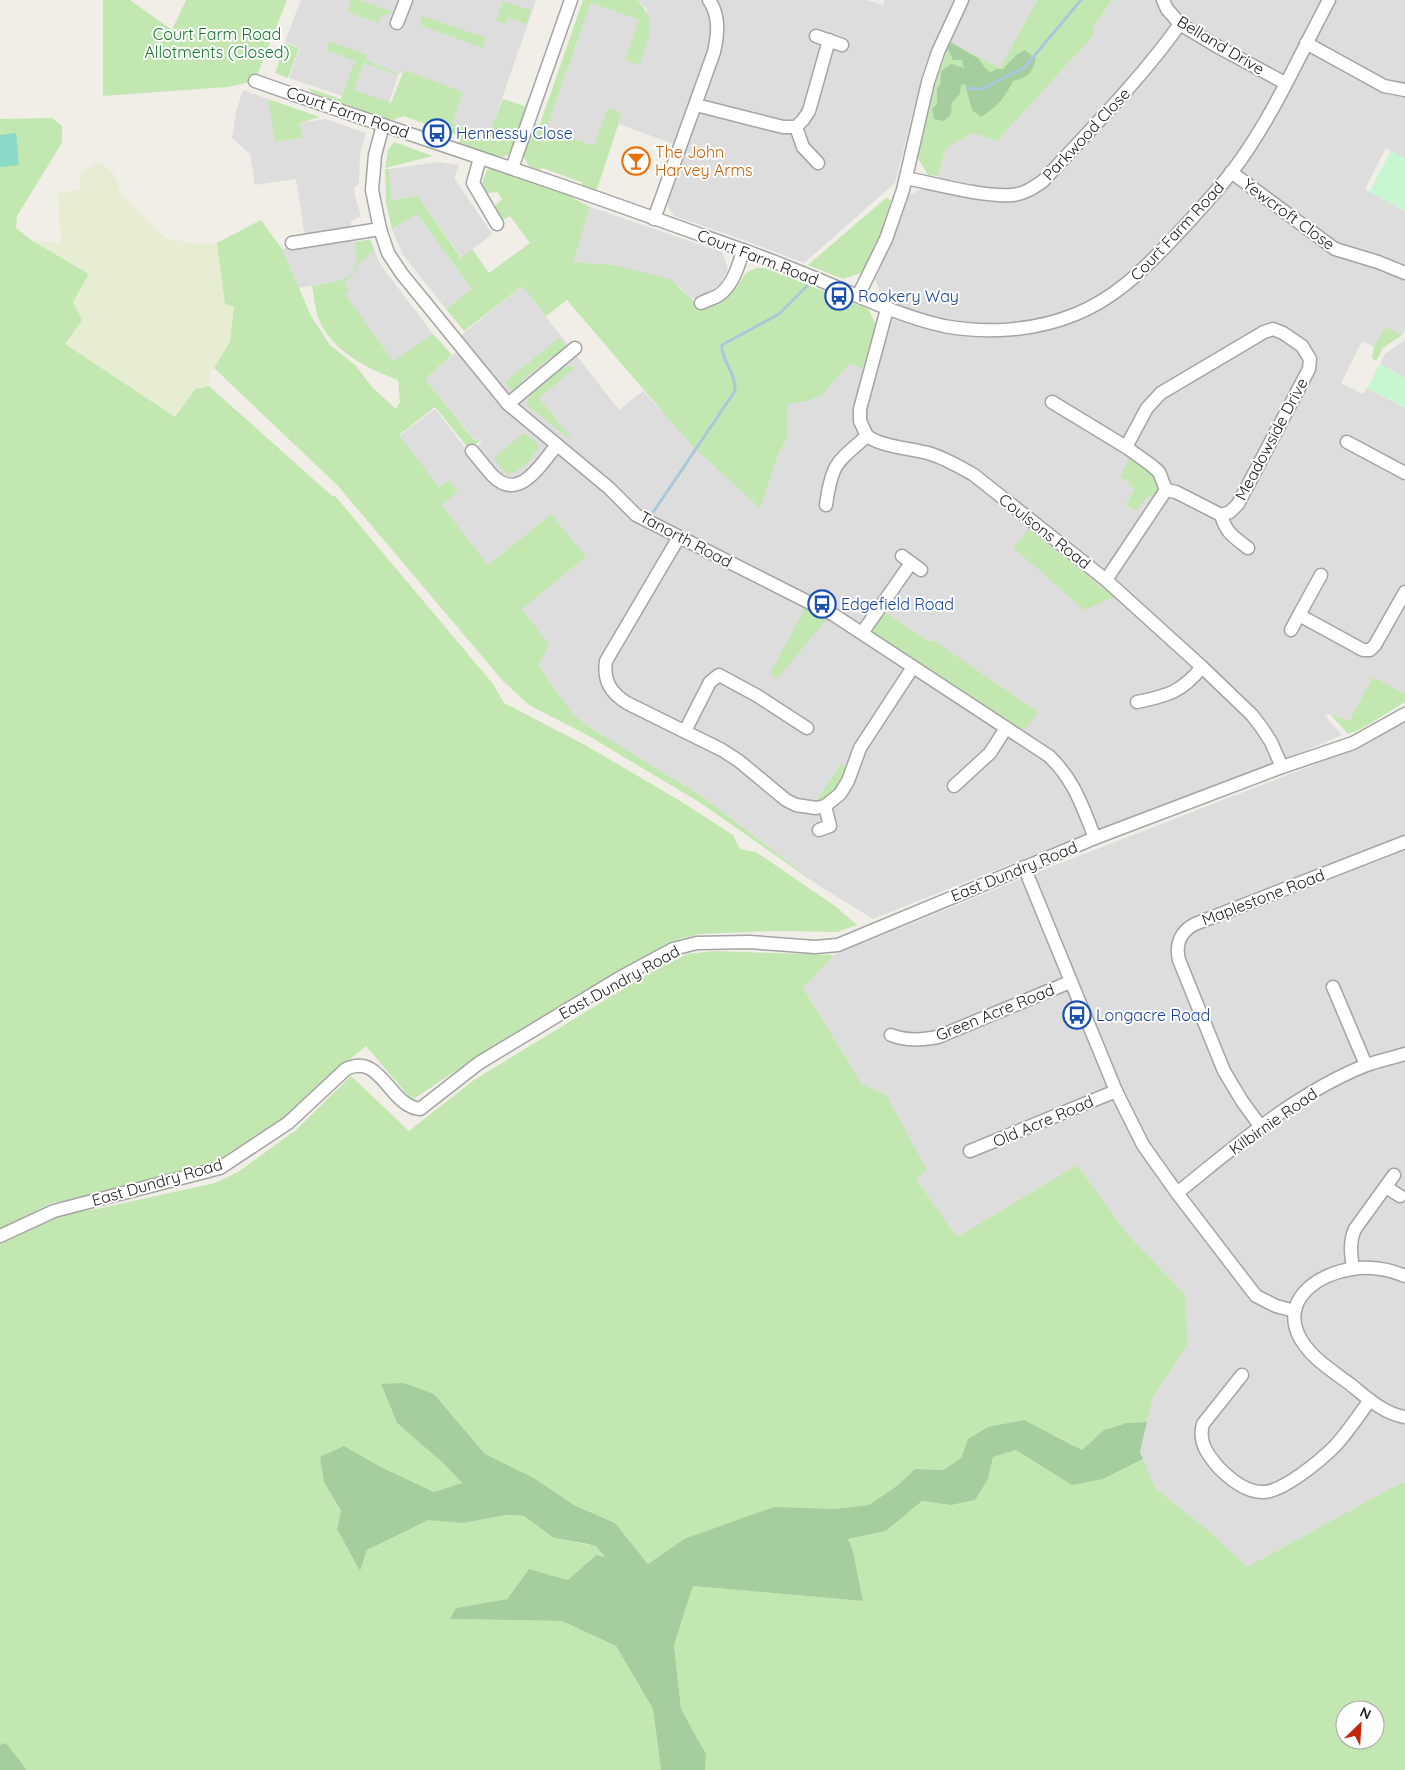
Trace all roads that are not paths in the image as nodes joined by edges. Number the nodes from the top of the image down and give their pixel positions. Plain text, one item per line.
1 (406, 0) edge
2 (571, 0) edge
3 (709, 0) edge
4 (962, 0) edge
5 (1163, 0) edge
6 (1329, 0) edge
7 (397, 23) dead end
8 (1180, 24) junction
9 (816, 36) dead end
10 (829, 40) junction
11 (1306, 43) junction
12 (842, 45) dead end
13 (255, 80) dead end
14 (1285, 83) junction
15 (1405, 90) edge
16 (696, 105) junction
17 (383, 125) junction
18 (796, 127) junction
19 (480, 158) junction
20 (818, 163) dead end
21 (512, 168) junction
22 (1231, 172) junction
23 (906, 178) junction
24 (654, 218) junction
25 (497, 224) dead end
26 (380, 229) junction
27 (292, 242) dead end
28 (743, 250) junction
29 (1405, 273) edge
30 (858, 296) junction
31 (701, 302) dead end
32 (887, 309) junction
33 (575, 348) dead end
34 (1052, 402) dead end
35 (508, 404) junction
36 (867, 436) junction
37 (1347, 442) dead end
38 (557, 446) junction
39 (1126, 447) junction
40 (472, 451) dead end
41 (1405, 473) edge
42 (1166, 490) junction
43 (826, 506) dead end
44 (1221, 515) junction
45 (679, 537) junction
46 (1248, 548) dead end
47 (911, 563) dead end
48 (1321, 575) dead end
49 (1106, 580) junction
50 (1405, 592) edge
51 (1299, 616) junction
52 (1291, 630) dead end
53 (862, 633) junction
54 (913, 667) junction
55 (1202, 667) junction
56 (1137, 702) dead end
57 (1405, 714) edge
58 (808, 728) dead end
59 (1006, 728) junction
60 (685, 731) junction
61 (1282, 767) junction
62 (954, 786) dead end
63 (825, 806) junction
64 (830, 826) dead end
65 (1095, 838) junction
66 (1405, 842) edge
67 (1024, 867) junction
68 (1070, 982) junction
69 (1332, 984) dead end
70 (891, 1035) dead end
71 (1405, 1054) edge
72 (1366, 1065) junction
73 (1116, 1091) junction
74 (1261, 1127) junction
75 (970, 1152) dead end
76 (1394, 1175) dead end
77 (1386, 1187) junction
78 (1177, 1193) junction
79 (1400, 1196) dead end
80 (0, 1236) edge
81 (1353, 1268) junction
82 (1405, 1276) edge
83 (1295, 1310) junction
84 (1240, 1384) dead end
85 (1370, 1400) junction
86 (1405, 1417) edge

1 - 7 street
2 - 21 street
3 - 16 street
4 - 23 street
5 - 8 street, Belland Drive
6 - 11 street, Court Farm Road
8 - 14 street, Belland Drive
8 - 23 street, Parkwood Close
9 - 10 street
10 - 12 street
10 - 18 street
11 - 14 street, Court Farm Road
11 - 15 street
13 - 17 street, Court Farm Road
14 - 22 street, Court Farm Road
16 - 18 street
16 - 24 street
17 - 19 street, Court Farm Road
17 - 26 street, Tanorth Road
18 - 20 street
19 - 21 street, Court Farm Road
19 - 25 street
21 - 24 street, Court Farm Road
22 - 29 street, Yewcroft Close
22 - 32 street, Court Farm Road
23 - 30 street
24 - 28 street, Court Farm Road
26 - 27 street
26 - 35 street, Tanorth Road
28 - 30 street, Court Farm Road
28 - 31 street
30 - 32 street, Court Farm Road
32 - 36 street
33 - 35 street
34 - 39 street
35 - 38 street, Tanorth Road
36 - 43 street
36 - 49 street, Coulsons Road
37 - 41 street
38 - 40 street
38 - 45 street, Tanorth Road
39 - 42 street
39 - 44 street, Meadowside Drive
42 - 44 street, Meadowside Drive
42 - 49 street
44 - 46 street, Meadowside Drive
45 - 53 street, Tanorth Road
45 - 60 street
47 - 53 street
48 - 51 street
49 - 55 street, Coulsons Road
50 - 51 street
51 - 52 street
53 - 54 street, Tanorth Road
54 - 59 street, Tanorth Road
54 - 63 street
55 - 56 street
55 - 61 street, Coulsons Road
57 - 61 street, East Dundry Road
58 - 60 street
59 - 62 street
59 - 65 street, Tanorth Road
60 - 63 street
61 - 65 street, East Dundry Road
63 - 64 street
65 - 67 street, East Dundry Road
66 - 74 street, Maplestone Road
67 - 68 street
67 - 80 street, East Dundry Road
68 - 70 street, Green Acre Road
68 - 73 street
69 - 72 street
71 - 72 street, Kilbirnie Road
72 - 74 street, Kilbirnie Road
73 - 75 street, Old Acre Road
73 - 78 street
74 - 78 street, Kilbirnie Road
76 - 77 street
77 - 79 street
77 - 81 street
78 - 83 street
81 - 82 street
81 - 83 street
83 - 85 street
84 - 85 street
85 - 86 street

